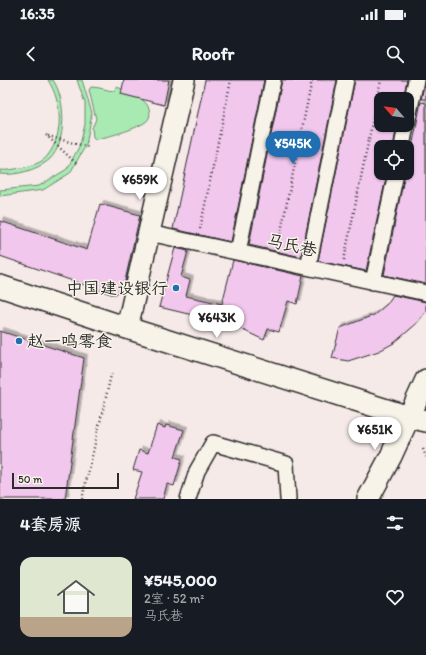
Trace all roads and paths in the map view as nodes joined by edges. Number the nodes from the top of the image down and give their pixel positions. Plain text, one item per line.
1 (184, 80) edge
2 (231, 80) edge
3 (273, 80) edge
4 (312, 80) edge
5 (346, 80) edge
6 (381, 80) edge
7 (416, 80) edge
8 (413, 92) edge
9 (88, 147) dead end
10 (78, 165) dead end
11 (395, 180) edge
12 (149, 233) junction
13 (197, 244) junction
14 (238, 252) junction
15 (275, 260) junction
16 (308, 268) junction
17 (341, 275) junction
18 (373, 282) junction
19 (0, 286) edge
20 (426, 293) edge
21 (127, 328) junction
22 (112, 371) dead end
23 (426, 380) edge
24 (418, 419) edge
25 (423, 449) dead end
26 (426, 457) edge
27 (82, 499) edge
28 (188, 499) edge
29 (288, 499) edge
30 (368, 499) edge

1 - 12 street
2 - 13 path
3 - 14 street
4 - 15 path
5 - 16 street
6 - 17 path
7 - 8 street
9 - 10 path
11 - 18 street
12 - 13 street, 马氏巷
12 - 21 street
13 - 14 street, 马氏巷
14 - 15 street, 马氏巷
15 - 16 street, 马氏巷
16 - 17 street, 马氏巷
17 - 18 street, 马氏巷
18 - 20 street, 马氏巷
19 - 21 street
21 - 24 street
22 - 27 path
23 - 24 street
24 - 30 street
25 - 26 path
28 - 29 street

